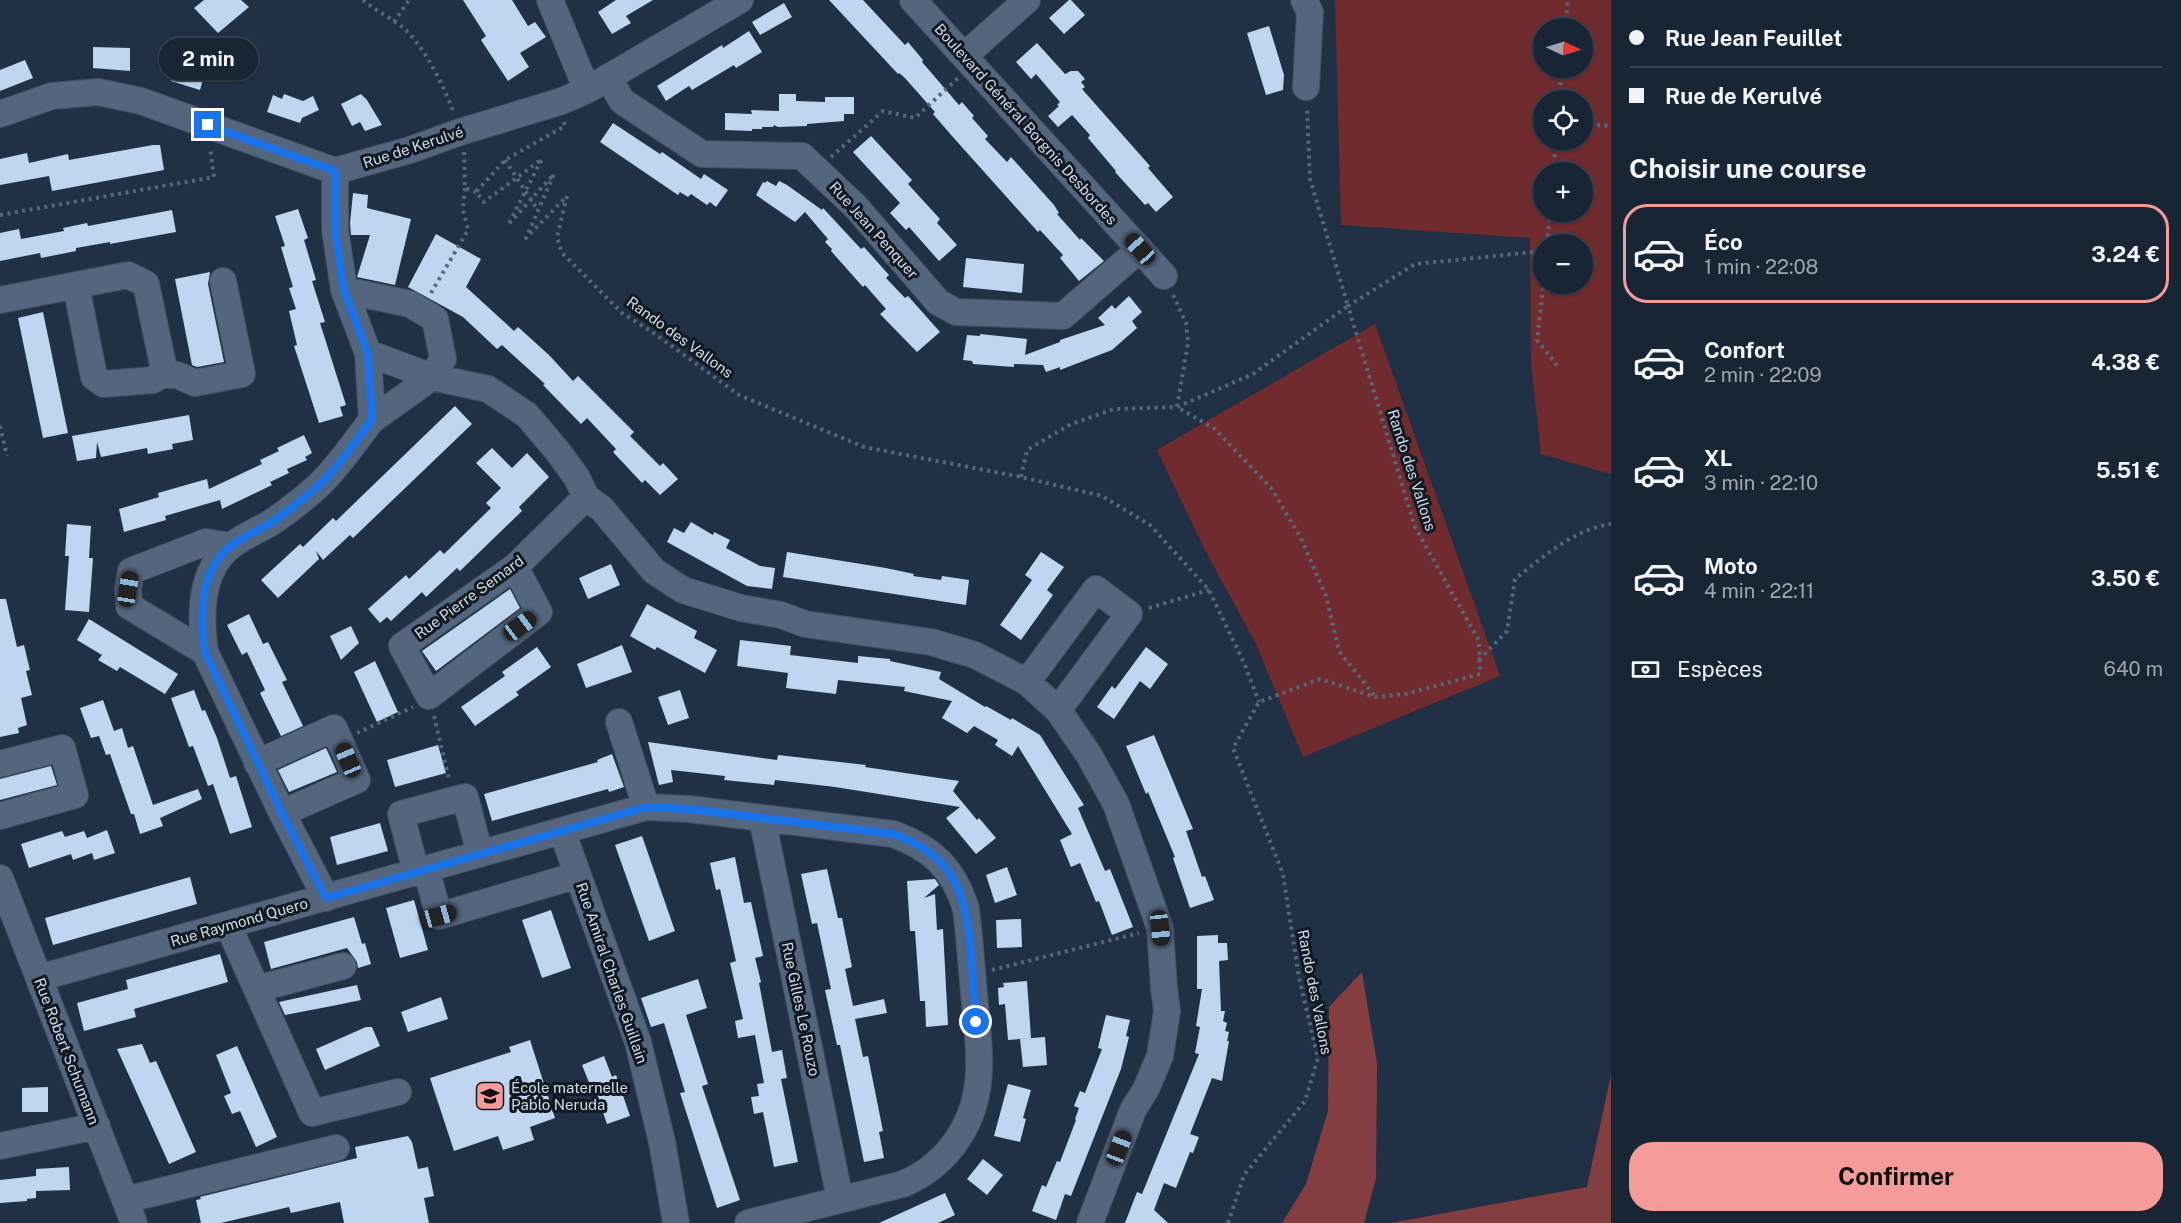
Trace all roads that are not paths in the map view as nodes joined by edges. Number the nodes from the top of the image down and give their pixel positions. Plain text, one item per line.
1 (550, 0) edge
2 (740, 0) edge
3 (913, 0) edge
4 (1027, 0) edge
5 (1304, 0) edge
6 (968, 60) junction
7 (598, 84) junction
8 (1306, 87) road end
9 (0, 114) edge
10 (335, 171) junction
11 (1140, 249) junction
12 (1164, 276) road end
13 (223, 281) dead end
14 (76, 285) junction
15 (344, 290) junction
16 (0, 300) edge
17 (368, 353) junction
18 (161, 375) junction
19 (432, 377) junction
20 (372, 420) junction
21 (586, 497) junction
22 (231, 546) junction
23 (515, 567) junction
24 (205, 652) junction
25 (1026, 682) junction
26 (1058, 710) junction
27 (619, 722) dead end
28 (257, 763) junction
29 (0, 764) edge
30 (646, 807) junction
31 (282, 813) junction
32 (0, 816) edge
33 (762, 818) junction
34 (562, 831) junction
35 (480, 854) junction
36 (421, 871) junction
37 (578, 875) junction
38 (0, 878) edge
39 (326, 898) junction
40 (7, 918) edge
41 (228, 925) junction
42 (343, 966) dead end
43 (39, 978) junction
44 (257, 989) junction
45 (398, 1092) dead end
46 (97, 1126) junction
47 (0, 1146) edge
48 (336, 1148) dead end
49 (840, 1199) junction
50 (130, 1211) edge
51 (676, 1223) edge
52 (748, 1223) edge
53 (1090, 1223) edge

1 - 7 street, Rue Jean Penquer
2 - 7 street, Rue de Kerulvé
3 - 6 street, Boulevard Général Borgnis Desbordes
4 - 6 street
5 - 8 street
6 - 11 street, Boulevard Général Borgnis Desbordes
7 - 10 street, Rue de Kerulvé
7 - 11 street, Rue Jean Penquer
9 - 10 street
10 - 15 street
11 - 12 street, Boulevard Général Borgnis Desbordes
13 - 18 street
14 - 16 street
14 - 18 street
14 - 18 street
15 - 17 street
15 - 19 street
17 - 19 street
17 - 20 street
19 - 20 street
19 - 21 street
20 - 22 street
21 - 23 street, Rue Pierre Semard
21 - 25 street
22 - 24 street
22 - 24 street
23 - 23 street, Rue Pierre Semard
24 - 28 street
25 - 26 street
25 - 26 street
26 - 53 street
27 - 30 street
28 - 31 street
28 - 31 street
29 - 32 street
30 - 33 street, Rue Raymond Quero
30 - 34 street, Rue Raymond Quero
31 - 39 street
33 - 49 street, Rue Gilles Le Rouzo
33 - 49 street, Rue Raymond Quero
34 - 35 street, Rue Raymond Quero
34 - 37 street, Rue Amiral Charles Guillain
35 - 36 street, Rue Raymond Quero
35 - 36 street
36 - 37 street
36 - 39 street, Rue Raymond Quero
37 - 51 street, Rue Amiral Charles Guillain
38 - 40 street, Rue Robert Schumann
39 - 41 street, Rue Raymond Quero
40 - 43 street, Rue Robert Schumann
41 - 43 street, Rue Raymond Quero
41 - 44 street
42 - 44 street
43 - 46 street, Rue Robert Schumann
44 - 45 street
46 - 47 street
46 - 50 street, Rue Robert Schumann
48 - 50 street
49 - 52 street, Rue Raymond Quero

